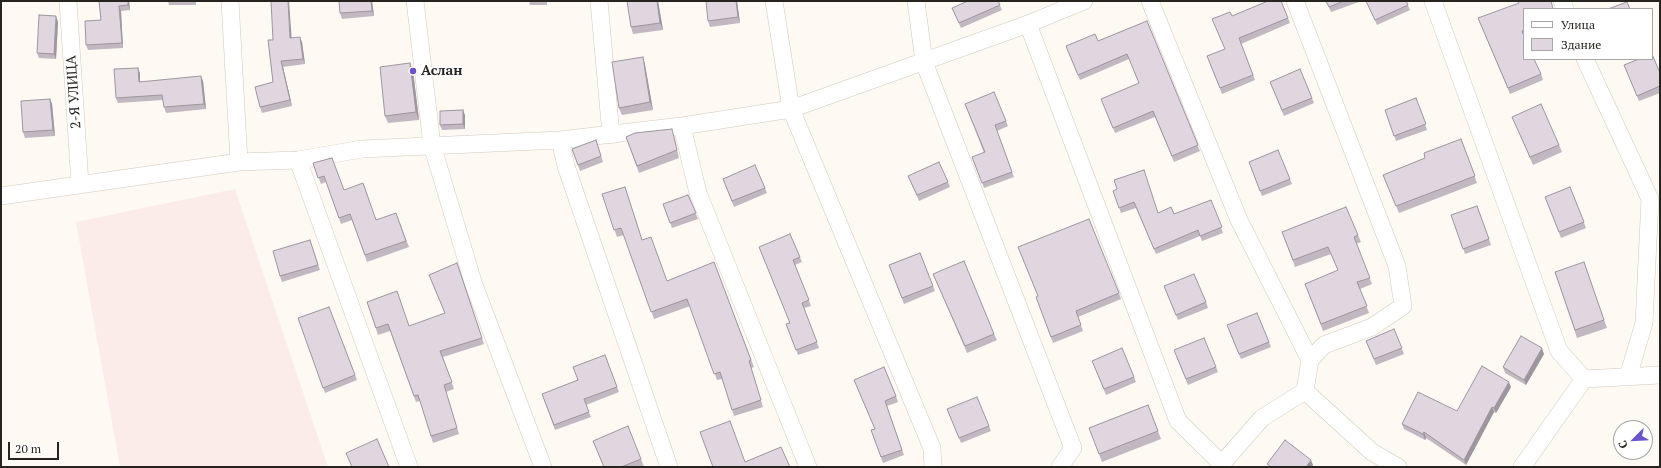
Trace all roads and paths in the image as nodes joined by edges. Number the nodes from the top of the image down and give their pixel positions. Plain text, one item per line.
1 (68, 1) edge
2 (230, 1) edge
3 (415, 1) edge
4 (599, 1) edge
5 (774, 1) edge
6 (916, 1) edge
7 (1084, 1) edge
8 (1150, 1) edge
9 (1295, 1) edge
10 (1433, 1) edge
11 (1028, 24) junction
12 (1586, 60) edge
13 (924, 62) junction
14 (791, 109) junction
15 (682, 126) junction
16 (612, 135) junction
17 (560, 140) junction
18 (432, 145) junction
19 (298, 160) junction
20 (239, 162) junction
21 (80, 184) junction
22 (1, 196) edge
23 (1655, 197) edge
24 (1310, 360) junction
25 (1660, 375) edge
26 (1628, 377) junction
27 (1584, 379) junction
28 (1305, 391) junction
29 (1220, 465) edge
30 (409, 467) edge
31 (543, 467) edge
32 (669, 467) edge
33 (808, 467) edge
34 (933, 467) edge
35 (1060, 467) edge
36 (1398, 467) edge
37 (1522, 467) edge

1 - 21 street, 2-Я УЛИЦА
2 - 20 street
3 - 18 street
4 - 16 street
5 - 14 street
6 - 13 street
7 - 11 street
8 - 24 street
9 - 24 street
10 - 27 street
11 - 13 street
11 - 29 street
12 - 23 street
13 - 14 street
13 - 35 street
14 - 15 street
14 - 34 street
15 - 16 street
15 - 33 street
16 - 17 street
17 - 18 street
17 - 32 street
18 - 19 street
18 - 31 street
19 - 20 street
19 - 30 street
20 - 21 street
21 - 22 street
23 - 26 street
24 - 28 street
25 - 26 street
26 - 27 street
27 - 37 street
28 - 29 street
28 - 36 street

